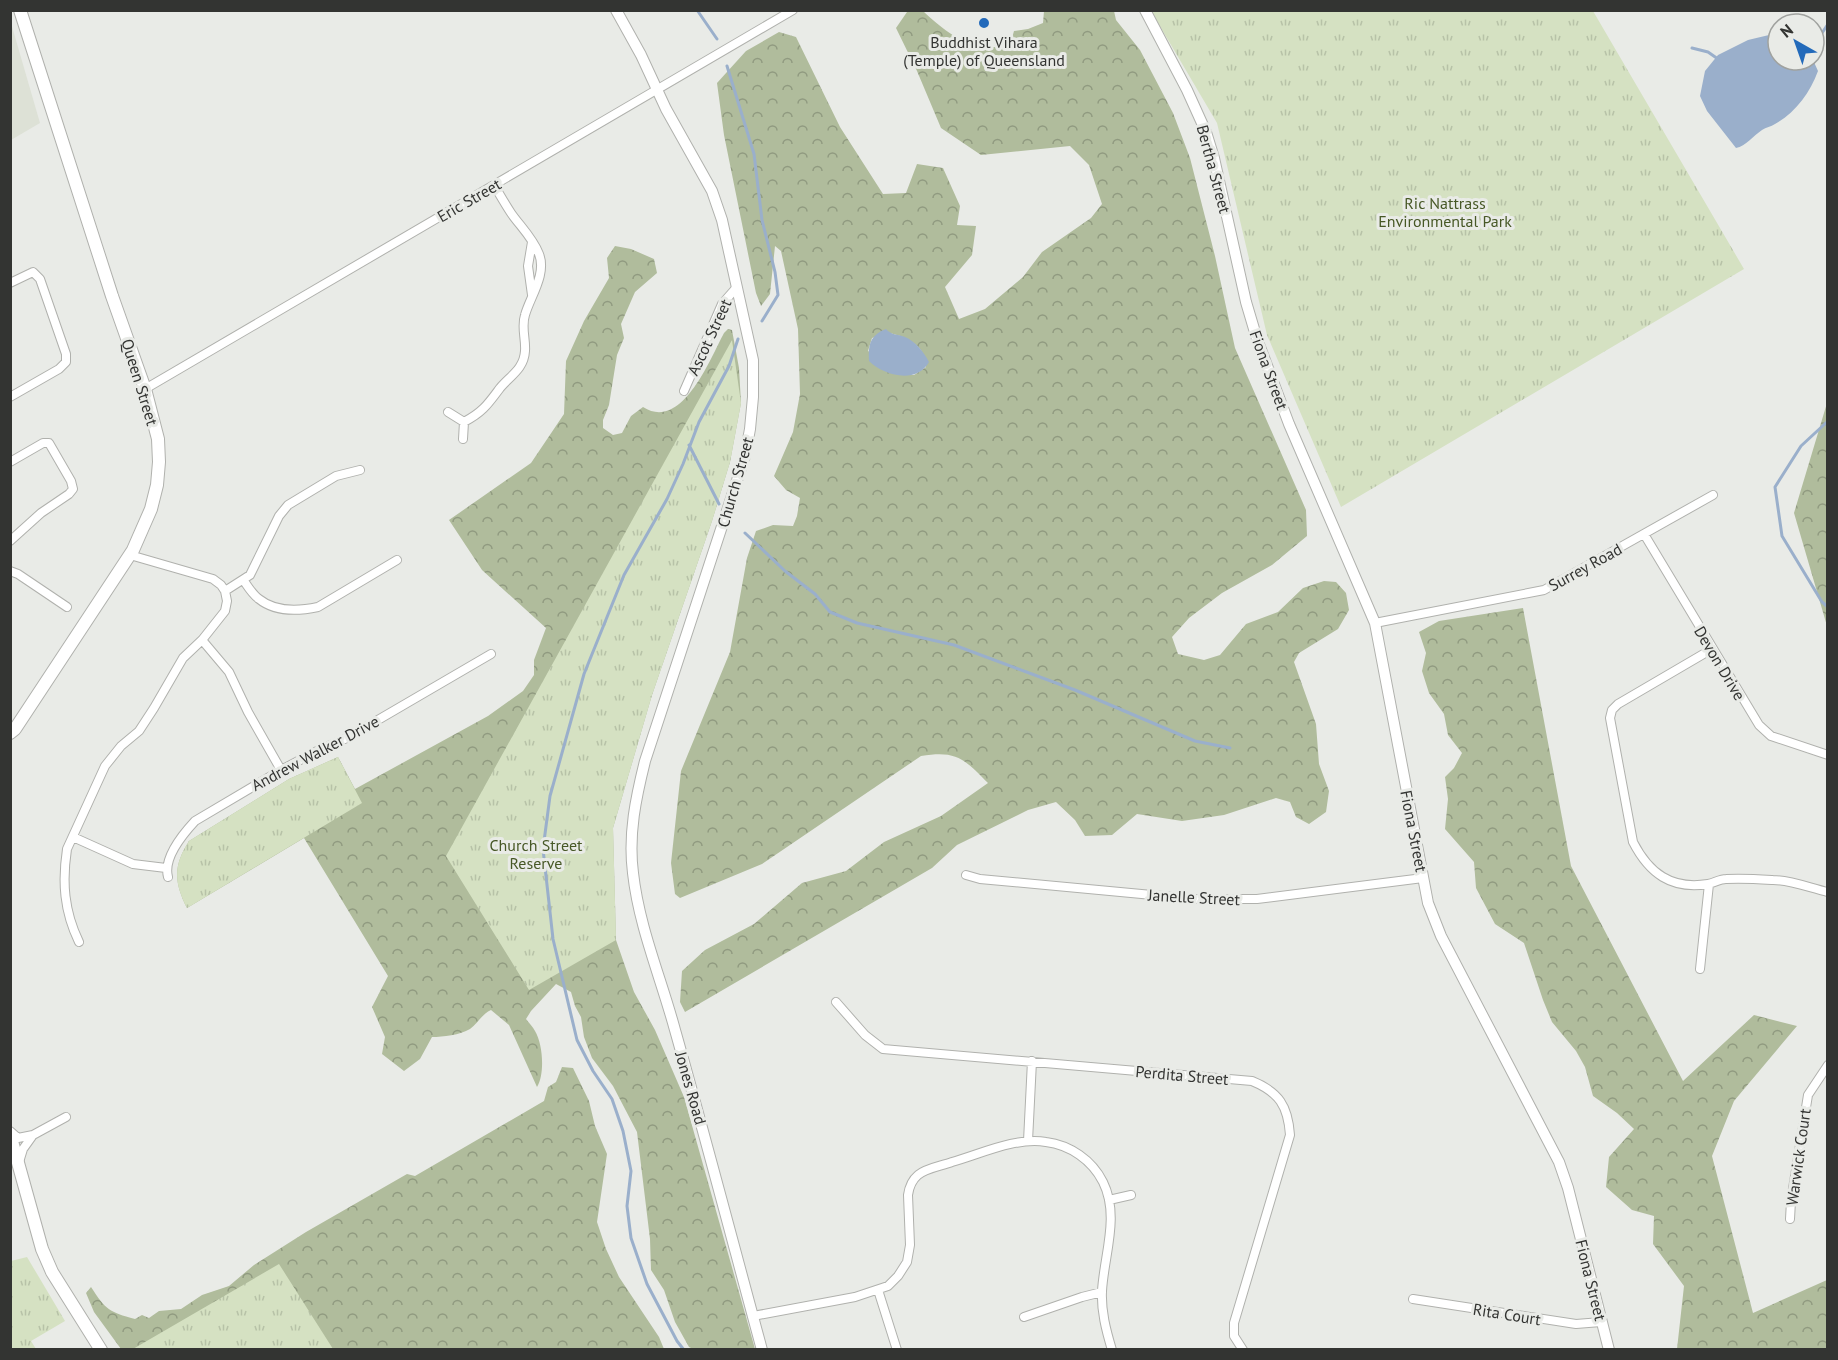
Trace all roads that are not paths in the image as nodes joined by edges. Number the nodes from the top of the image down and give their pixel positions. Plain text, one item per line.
1 (20, 10) edge
2 (616, 10) edge
3 (793, 10) edge
4 (1145, 10) edge
5 (657, 90) junction
6 (494, 185) junction
7 (532, 242) junction
8 (10, 283) edge
9 (737, 287) junction
10 (532, 295) junction
11 (1246, 302) joint
12 (145, 389) junction
13 (684, 391) dead end
14 (10, 397) edge
15 (448, 412) dead end
16 (464, 422) junction
17 (463, 439) dead end
18 (10, 462) edge
19 (360, 470) dead end
20 (1713, 495) dead end
21 (1644, 534) junction
22 (10, 541) edge
23 (130, 555) junction
24 (397, 560) dead end
25 (10, 571) edge
26 (244, 581) junction
27 (225, 591) junction
28 (67, 607) dead end
29 (1375, 623) junction
30 (202, 640) junction
31 (1712, 649) junction
32 (491, 654) dead end
33 (13, 731) edge
34 (10, 742) edge
35 (1827, 755) edge
36 (281, 770) junction
37 (632, 826) joint
38 (73, 837) junction
39 (966, 875) dead end
40 (1423, 878) junction
41 (1709, 884) junction
42 (1827, 892) edge
43 (79, 942) dead end
44 (1700, 969) dead end
45 (836, 1002) dead end
46 (1032, 1061) junction
47 (1827, 1065) edge
48 (66, 1117) dead end
49 (10, 1133) edge
50 (33, 1135) junction
51 (1028, 1141) junction
52 (18, 1164) junction
53 (1131, 1195) dead end
54 (1109, 1200) junction
55 (1790, 1219) dead end
56 (878, 1290) junction
57 (1102, 1292) junction
58 (1413, 1299) dead end
59 (753, 1316) junction
60 (1024, 1317) dead end
61 (1601, 1322) junction
62 (100, 1350) edge
63 (762, 1350) edge
64 (897, 1350) edge
65 (1112, 1350) edge
66 (1243, 1350) edge
67 (1609, 1350) edge

1 - 12 main road, Queen Street
2 - 5 street, Church Street
3 - 5 street, Eric Street
4 - 11 street, Bertha Street
5 - 6 street, Eric Street
5 - 9 street, Church Street
6 - 7 street
6 - 12 street, Eric Street
7 - 10 street
7 - 10 street
8 - 14 street
9 - 13 street, Ascot Street
9 - 37 street, Church Street
10 - 16 street
11 - 29 street, Fiona Street
12 - 23 main road, Queen Street
15 - 16 street
16 - 17 street
18 - 22 street
19 - 26 street
20 - 21 street, Surrey Road
21 - 29 street, Surrey Road
21 - 31 street, Devon Drive
23 - 27 street
23 - 33 main road, Queen Street
24 - 26 street
25 - 28 street
26 - 27 street
27 - 30 street
29 - 40 street, Fiona Street
30 - 36 street
30 - 38 street
31 - 35 street, Devon Drive
31 - 41 street
32 - 36 street, Andrew Walker Drive
33 - 34 main road, Queen Street
36 - 38 street, Andrew Walker Drive
37 - 59 street, Jones Road
38 - 43 street
39 - 40 street, Janelle Street
40 - 61 street, Fiona Street
41 - 42 street
41 - 44 street
45 - 46 street, Perdita Street
46 - 51 street
46 - 66 street, Perdita Street
47 - 55 street, Warwick Court
48 - 50 street
49 - 50 street
49 - 52 main road
50 - 52 street
51 - 54 street
51 - 56 street
52 - 62 main road
53 - 54 street
54 - 57 street
56 - 59 street
56 - 64 street
57 - 60 street
57 - 65 street
58 - 61 street, Rita Court
59 - 63 street, Jones Road
61 - 67 street, Fiona Street

